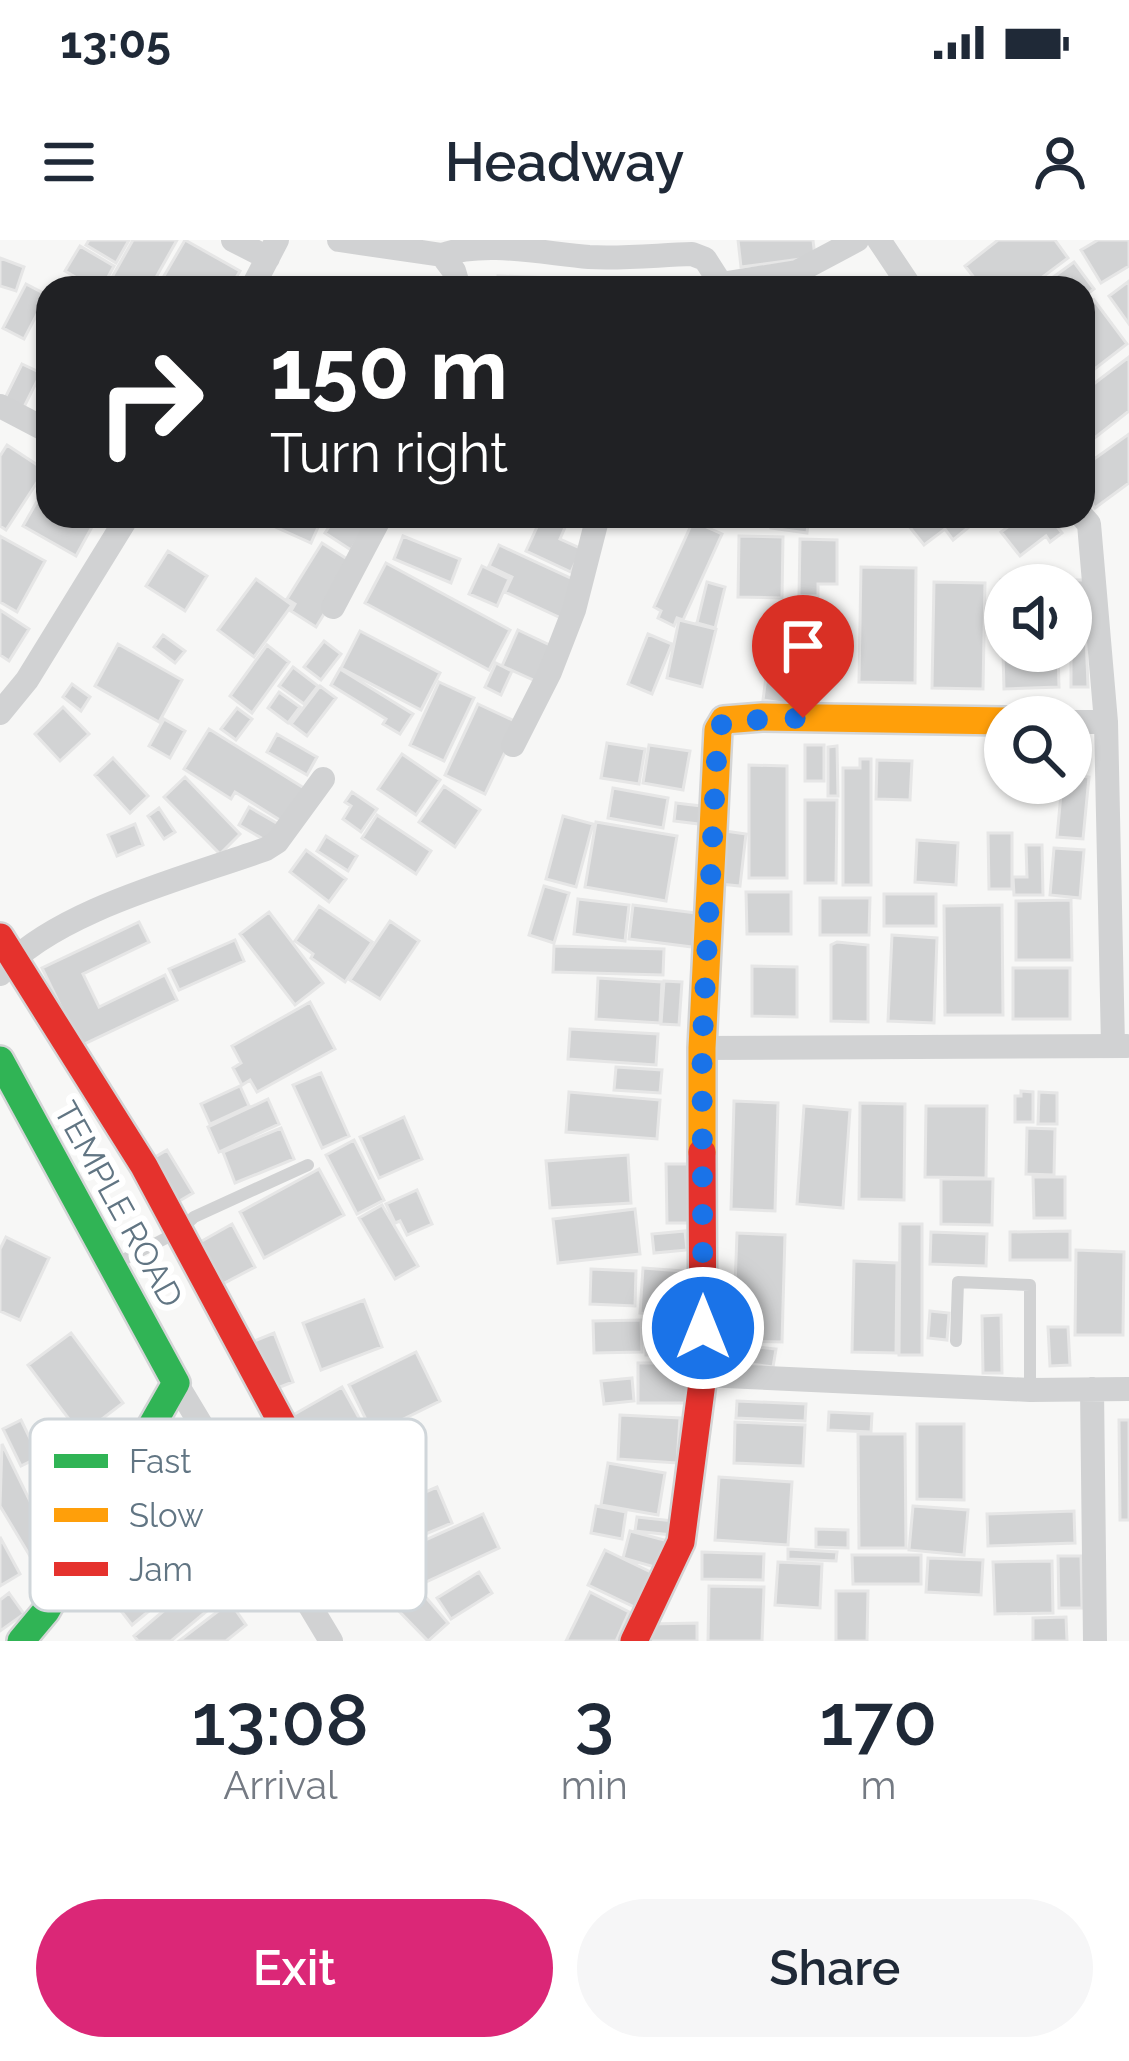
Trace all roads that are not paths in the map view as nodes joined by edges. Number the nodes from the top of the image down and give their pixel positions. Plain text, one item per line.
1 (233, 240) edge
2 (339, 240) edge
3 (878, 247) edge
4 (272, 249) edge
5 (442, 255) junction
6 (258, 276) edge
7 (455, 276) edge
8 (716, 276) edge
9 (772, 276) edge
10 (901, 276) edge
11 (0, 406) edge
12 (36, 425) edge
13 (121, 528) edge
14 (375, 528) edge
15 (595, 528) edge
16 (1086, 528) edge
17 (334, 607) dead end
18 (0, 713) edge
19 (984, 721) edge
20 (1092, 722) edge
21 (1106, 722) junction
22 (513, 745) dead end
23 (323, 779) dead end
24 (4, 957) edge
25 (1121, 1046) edge
26 (702, 1048) junction
27 (0, 1060) edge
28 (308, 1165) dead end
29 (178, 1232) junction
30 (111, 1266) junction
31 (956, 1341) dead end
32 (703, 1375) junction
33 (176, 1383) junction
34 (1092, 1388) junction
35 (1129, 1389) edge
36 (1030, 1390) junction
37 (155, 1419) edge
38 (198, 1419) edge
39 (278, 1419) edge
40 (46, 1611) edge
41 (313, 1611) edge
42 (21, 1641) edge
43 (331, 1641) edge
44 (634, 1641) edge
45 (1095, 1641) edge

1 - 4 street
2 - 5 street
3 - 9 street
3 - 10 street
4 - 6 street
5 - 7 street
5 - 8 street
11 - 12 street
13 - 18 street
14 - 17 street
15 - 22 street
16 - 21 street
19 - 26 street
20 - 21 street
21 - 25 street
23 - 24 street
24 - 29 street
25 - 26 street
26 - 32 street
27 - 30 street, TEMPLE ROAD
28 - 29 lane
29 - 30 lane
29 - 39 street
30 - 33 street, TEMPLE ROAD
31 - 36 lane
32 - 36 street
32 - 44 street
33 - 37 street
33 - 38 street
34 - 35 street
34 - 36 street
34 - 45 street
40 - 42 street
41 - 43 street

